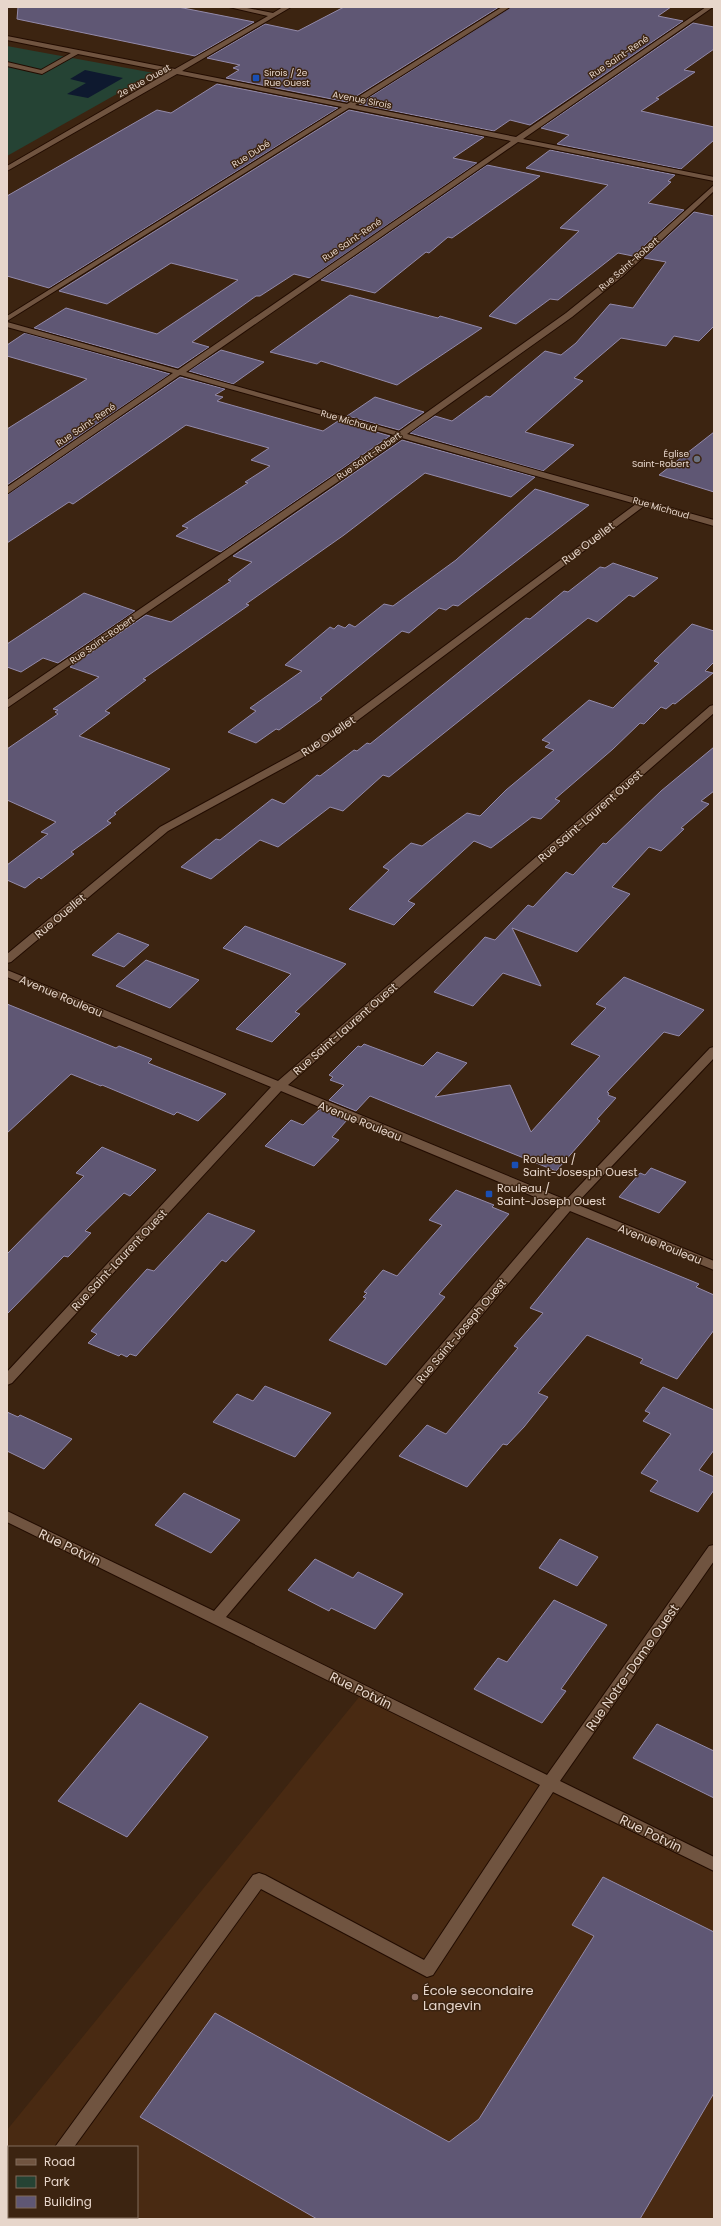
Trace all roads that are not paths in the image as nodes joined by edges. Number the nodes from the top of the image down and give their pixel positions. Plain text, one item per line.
1 (232, 7) edge
2 (288, 7) edge
3 (507, 7) edge
4 (710, 7) edge
5 (273, 15) junction
6 (7, 38) edge
7 (77, 52) junction
8 (7, 64) edge
9 (178, 72) junction
10 (347, 106) junction
11 (516, 140) junction
12 (7, 169) edge
13 (714, 179) edge
14 (714, 187) edge
15 (7, 319) edge
16 (7, 324) edge
17 (177, 373) junction
18 (400, 435) junction
19 (7, 490) edge
20 (643, 502) junction
21 (714, 523) edge
22 (7, 705) edge
23 (714, 708) edge
24 (7, 960) edge
25 (9, 977) edge
26 (714, 1051) edge
27 (278, 1087) junction
28 (567, 1206) junction
29 (714, 1266) edge
30 (7, 1380) edge
31 (7, 1516) edge
32 (714, 1550) edge
33 (216, 1619) junction
34 (550, 1783) junction
35 (714, 1864) edge
36 (65, 2146) edge

1 - 5 street
2 - 5 street, 2e Rue Ouest
3 - 10 street, Rue Dubé
4 - 11 street, Rue Saint-René
5 - 9 street, 2e Rue Ouest
6 - 7 street, Avenue Sirois
7 - 8 street
7 - 9 street, Avenue Sirois
9 - 10 street, Avenue Sirois
9 - 12 street, 2e Rue Ouest
10 - 11 street, Avenue Sirois
10 - 15 street, Rue Dubé
11 - 13 street, Avenue Sirois
11 - 17 street, Rue Saint-René
14 - 18 street, Rue Saint-Robert
16 - 17 street, Rue Michaud
17 - 18 street, Rue Michaud
17 - 19 street, Rue Saint-René
18 - 20 street, Rue Michaud
18 - 22 street, Rue Saint-Robert
20 - 21 street, Rue Michaud
20 - 24 street, Rue Ouellet
23 - 27 street, Rue Saint-Laurent Ouest
25 - 27 street, Avenue Rouleau
26 - 28 street, Rue Saint-Joseph Ouest
27 - 28 street, Avenue Rouleau
27 - 30 street, Rue Saint-Laurent Ouest
28 - 29 street, Avenue Rouleau
28 - 33 street, Rue Saint-Joseph Ouest
31 - 33 street, Rue Potvin
32 - 34 street, Rue Notre-Dame Ouest
33 - 34 street, Rue Potvin
34 - 35 street, Rue Potvin
34 - 36 street, Rue Notre-Dame Ouest

